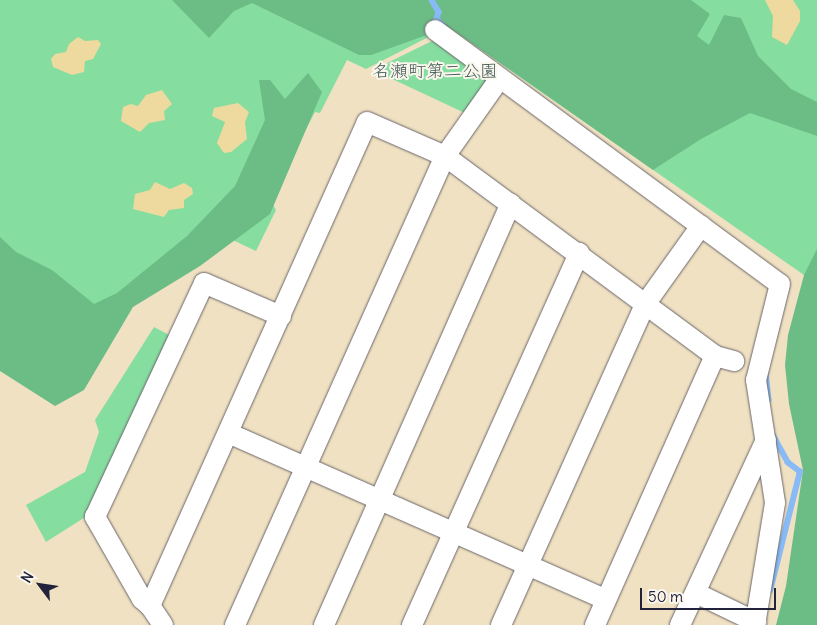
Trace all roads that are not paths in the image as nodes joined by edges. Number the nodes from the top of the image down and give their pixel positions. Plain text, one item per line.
1 (435, 30) dead end
2 (500, 78) junction
3 (445, 156) junction
4 (511, 204) junction
5 (701, 226) junction
6 (578, 253) junction
7 (646, 303) junction
8 (281, 316) junction
9 (715, 356) junction
10 (748, 366) junction
11 (228, 433) junction
12 (766, 440) junction
13 (304, 467) junction
14 (380, 500) junction
15 (453, 532) junction
16 (527, 565) junction
17 (696, 593) junction
18 (606, 600) junction
19 (150, 606) junction
20 (755, 623) edge
21 (163, 625) edge
22 (235, 625) edge
23 (324, 625) edge
24 (412, 625) edge
25 (501, 625) edge
26 (595, 625) edge
27 (680, 625) edge

1 - 2 street
2 - 3 street
2 - 5 street
3 - 4 street
3 - 8 street
3 - 13 street
4 - 6 street
4 - 14 street
5 - 7 street
5 - 10 street
6 - 7 street
6 - 15 street
7 - 9 street
7 - 16 street
8 - 11 street
8 - 19 street
9 - 10 street
9 - 18 street
10 - 12 street
11 - 13 street
11 - 19 street
12 - 17 street
12 - 20 street
13 - 14 street
13 - 22 street
14 - 15 street
14 - 23 street
15 - 16 street
15 - 24 street
16 - 18 street
16 - 25 street
17 - 20 street
17 - 27 street
18 - 26 street
19 - 21 street

